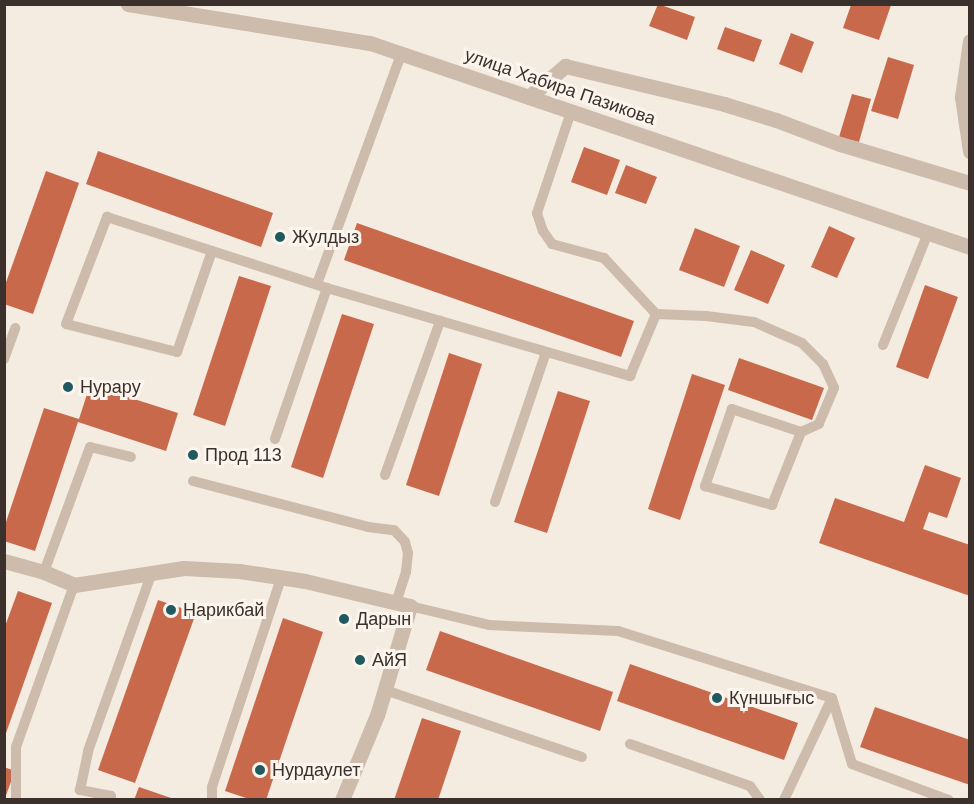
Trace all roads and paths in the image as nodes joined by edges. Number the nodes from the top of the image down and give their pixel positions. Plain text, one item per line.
1 (128, 4) edge
2 (969, 41) edge
3 (401, 54) junction
4 (529, 97) junction
5 (571, 112) junction
6 (969, 151) edge
7 (969, 183) edge
8 (928, 233) junction
9 (969, 247) edge
10 (212, 251) junction
11 (322, 286) junction
12 (656, 314) junction
13 (440, 321) junction
14 (15, 328) dead end
15 (883, 345) dead end
16 (546, 352) junction
17 (4, 359) edge
18 (801, 432) junction
19 (275, 439) dead end
20 (131, 457) dead end
21 (385, 475) dead end
22 (193, 481) dead end
23 (495, 502) dead end
24 (4, 561) edge
25 (44, 572) junction
26 (152, 572) junction
27 (281, 578) junction
28 (74, 585) junction
29 (403, 604) junction
30 (385, 690) junction
31 (832, 698) junction
32 (630, 744) dead end
33 (582, 757) dead end
34 (16, 800) edge
35 (110, 800) edge
36 (212, 800) edge
37 (342, 800) edge
38 (760, 800) edge
39 (784, 800) edge
40 (949, 800) edge

1 - 3 street, улица Хабира Пазикова
2 - 6 street
3 - 4 street, улица Хабира Пазикова
3 - 11 lane
4 - 5 street, улица Хабира Пазикова
4 - 7 street
5 - 8 street, улица Хабира Пазикова
5 - 12 lane
8 - 9 street, улица Хабира Пазикова
8 - 15 lane
10 - 10 lane
10 - 11 lane
11 - 13 lane
11 - 19 lane
12 - 16 lane
12 - 18 lane
13 - 16 lane
13 - 21 lane
14 - 17 lane
16 - 23 lane
18 - 18 lane
20 - 25 lane
22 - 29 lane
24 - 25 street
25 - 28 street
26 - 27 street
26 - 28 street
26 - 35 lane
27 - 29 street
27 - 36 lane
28 - 34 lane
29 - 30 street
29 - 31 lane
30 - 33 lane
30 - 37 street
31 - 39 lane
31 - 40 lane
32 - 38 lane

